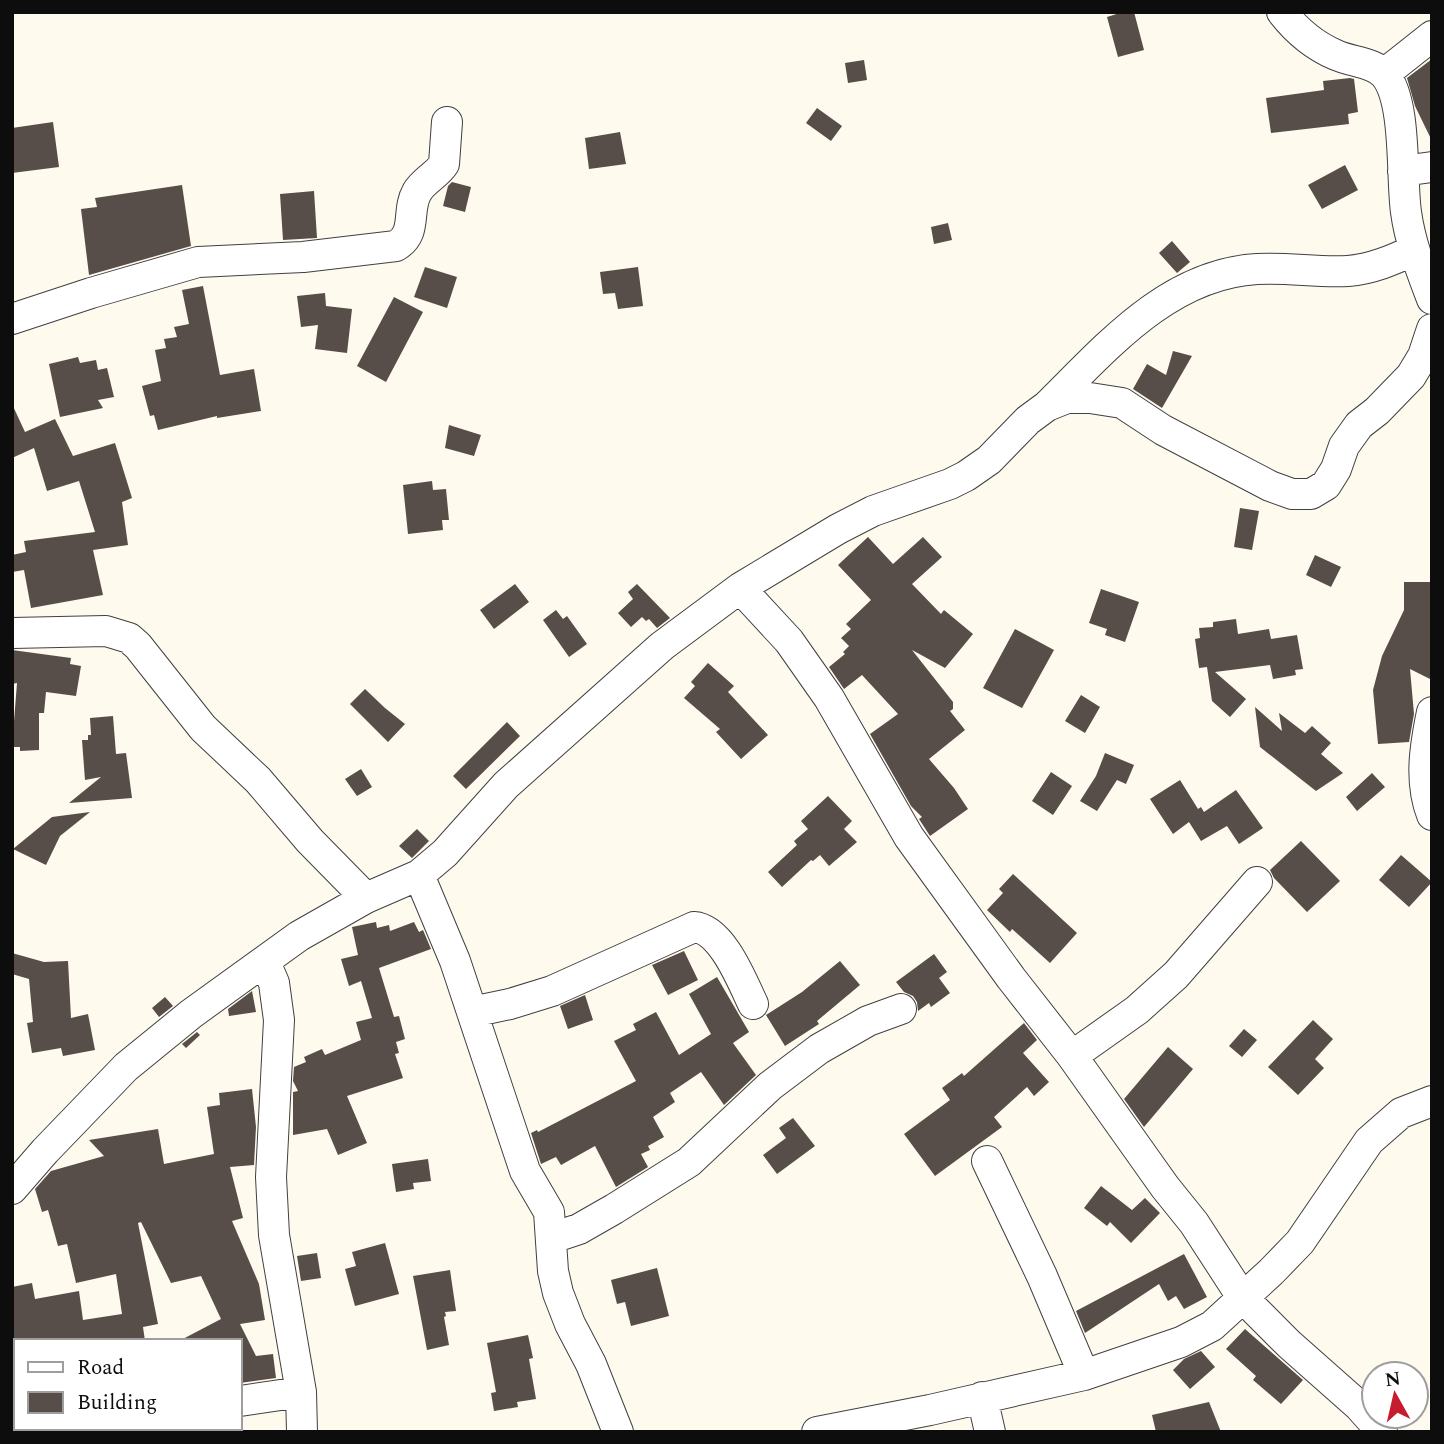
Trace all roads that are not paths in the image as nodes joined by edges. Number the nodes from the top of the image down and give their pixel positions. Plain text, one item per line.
1 (1282, 12) edge
2 (1432, 36) edge
3 (1384, 74) junction
4 (447, 122) dead end
5 (1417, 169) edge
6 (1414, 250) junction
7 (1432, 299) edge
8 (12, 319) edge
9 (1432, 328) edge
10 (1046, 406) junction
11 (740, 588) junction
12 (12, 633) edge
13 (1432, 712) edge
14 (1432, 815) edge
15 (419, 875) junction
16 (1257, 882) dead end
17 (366, 898) junction
18 (265, 962) junction
19 (753, 1004) dead end
20 (901, 1009) dead end
21 (472, 1012) junction
22 (1072, 1056) junction
23 (1432, 1101) edge
24 (987, 1161) dead end
25 (12, 1189) edge
26 (552, 1238) junction
27 (1242, 1297) junction
28 (1084, 1375) junction
29 (301, 1392) junction
30 (982, 1397) junction
31 (242, 1401) edge
32 (302, 1432) edge
33 (618, 1432) edge
34 (817, 1432) edge
35 (990, 1432) edge
36 (1381, 1432) edge

1 - 3 street
2 - 3 street
3 - 5 street
4 - 8 street
5 - 6 street
6 - 7 street
6 - 10 street
9 - 10 street
10 - 11 street
11 - 15 street
11 - 22 street
12 - 17 street
13 - 14 street
15 - 17 street
15 - 21 street
16 - 22 street
17 - 18 street
18 - 25 street
18 - 29 street
19 - 21 street
20 - 26 street
21 - 26 street
22 - 27 street
23 - 27 street
24 - 28 street
26 - 33 street
27 - 28 street
27 - 36 street
28 - 30 street
29 - 31 street
29 - 32 street
30 - 34 street
30 - 35 street

